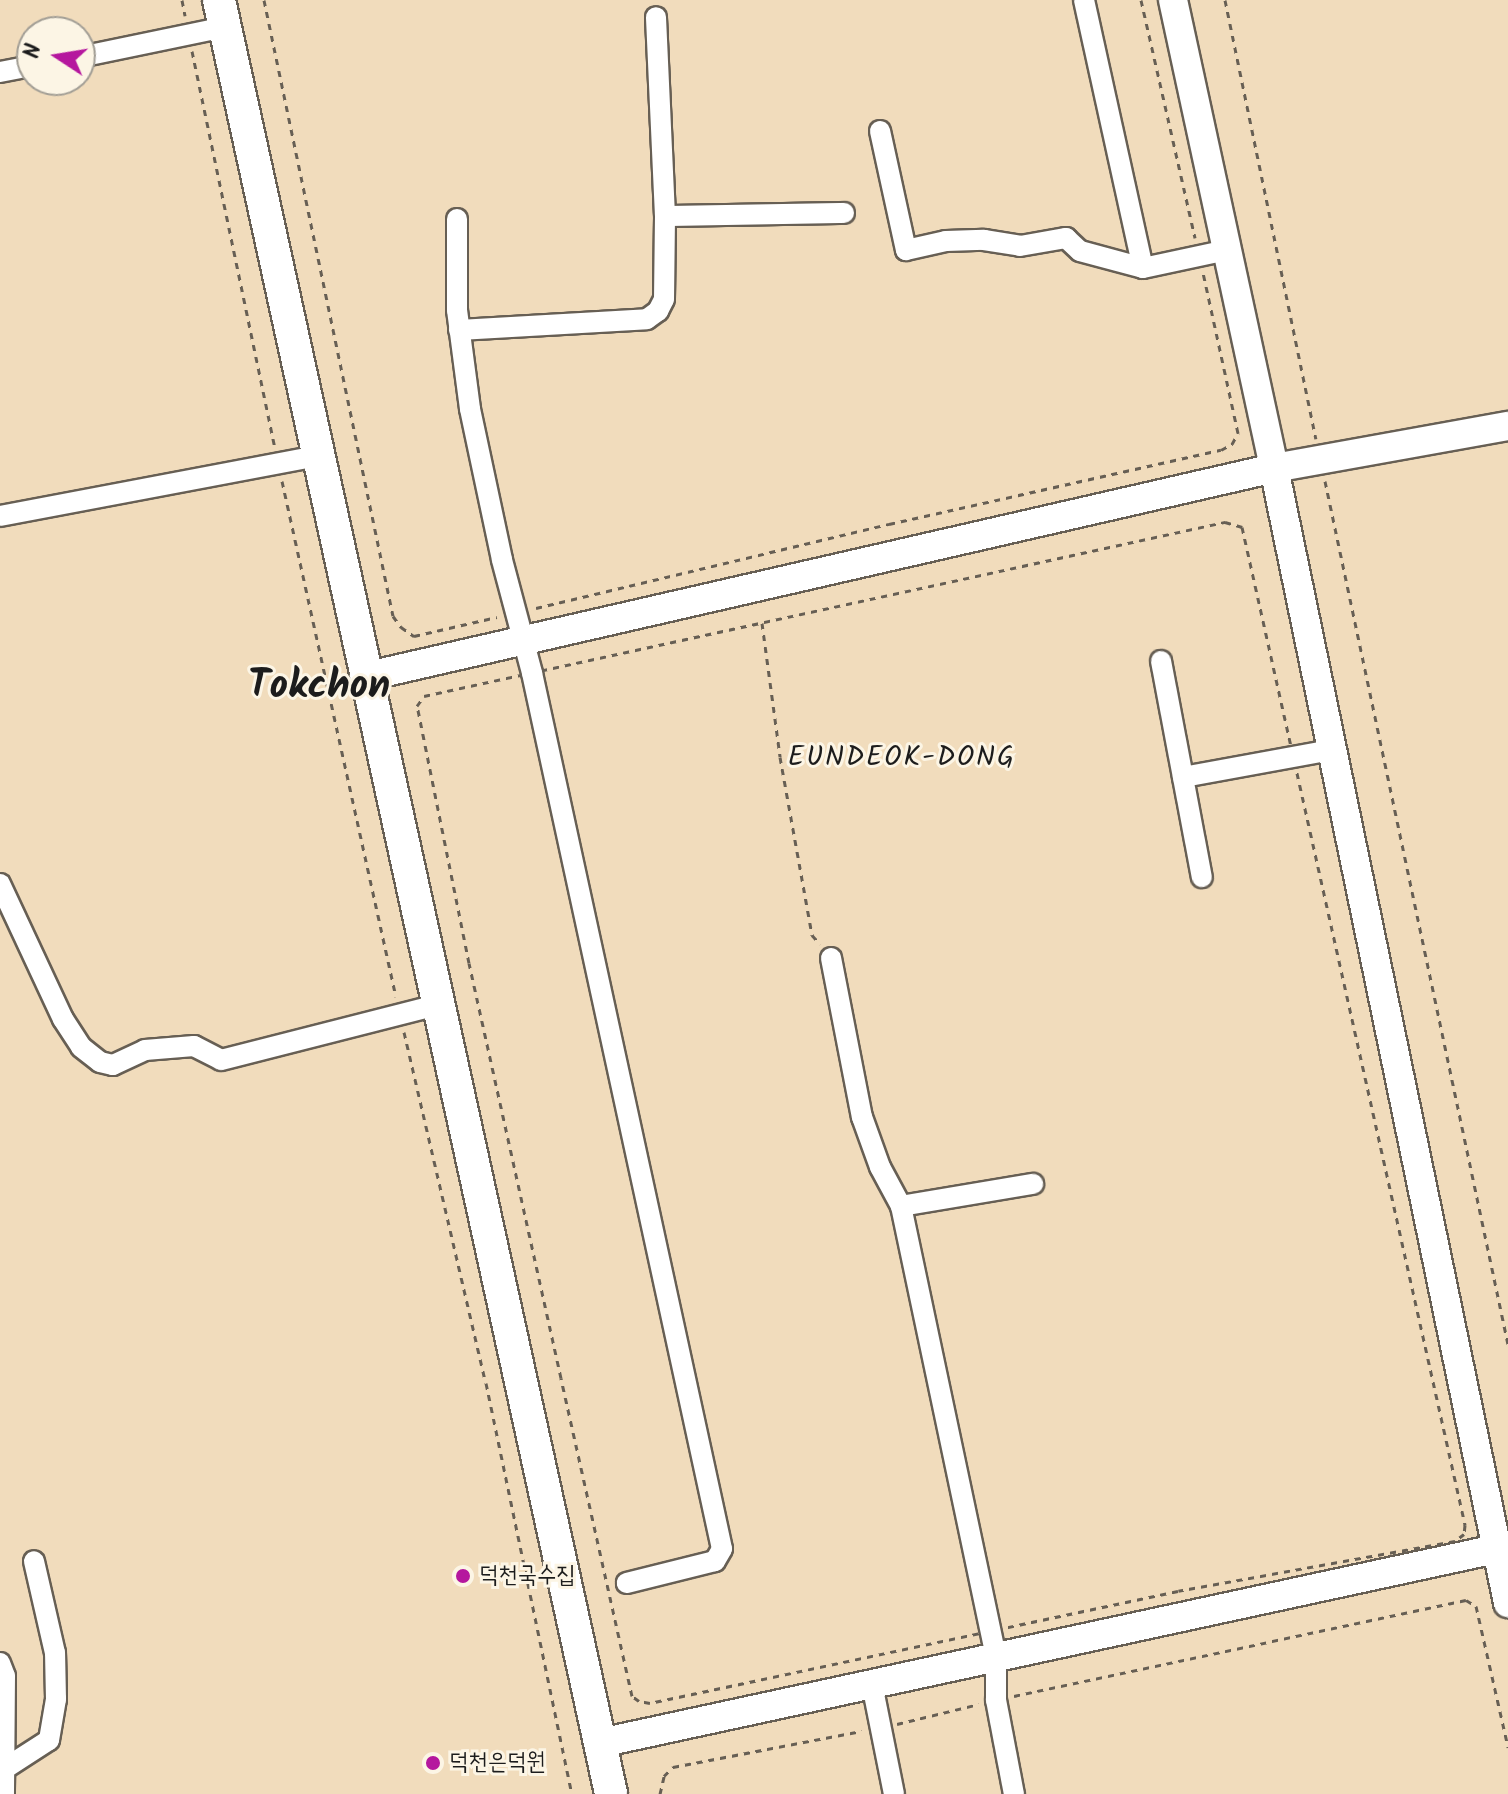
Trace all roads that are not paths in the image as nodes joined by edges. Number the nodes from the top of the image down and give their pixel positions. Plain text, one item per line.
1 (1084, 0) edge
2 (1173, 0) edge
3 (222, 14) edge
4 (656, 17) dead end
5 (96, 54) edge
6 (880, 131) dead end
7 (844, 213) dead end
8 (665, 216) junction
9 (457, 219) dead end
10 (1227, 250) junction
11 (1143, 268) junction
12 (459, 330) junction
13 (1508, 426) edge
14 (317, 456) junction
15 (1274, 468) junction
16 (0, 516) edge
17 (525, 640) junction
18 (1161, 661) dead end
19 (364, 677) junction
20 (1332, 750) junction
21 (1183, 777) junction
22 (1202, 877) dead end
23 (0, 884) edge
24 (831, 958) road end
25 (437, 1005) junction
26 (1033, 1184) dead end
27 (901, 1206) junction
28 (1496, 1549) junction
29 (34, 1561) dead end
30 (627, 1583) dead end
31 (1508, 1603) edge
32 (993, 1645) junction
33 (0, 1663) edge
34 (872, 1684) junction
35 (600, 1743) junction
36 (1, 1771) edge
37 (4, 1794) edge
38 (611, 1794) edge
39 (894, 1794) edge
40 (1014, 1794) edge

1 - 11 street
2 - 10 street
3 - 5 street
3 - 14 main road
4 - 8 street
6 - 11 street
7 - 8 street
8 - 12 street
9 - 12 street
10 - 11 street
10 - 15 street
12 - 17 street
13 - 15 street
14 - 16 street
14 - 19 main road
15 - 17 street
15 - 20 street
17 - 19 street
17 - 30 street
18 - 21 street
19 - 25 main road
20 - 21 street
20 - 28 street
21 - 22 street
23 - 25 street
24 - 27 street
25 - 35 main road
26 - 27 street
27 - 32 street
28 - 31 street
28 - 32 street
29 - 36 street
32 - 34 street
32 - 40 street
33 - 36 street
34 - 35 street
34 - 39 street
35 - 38 main road
36 - 37 street

